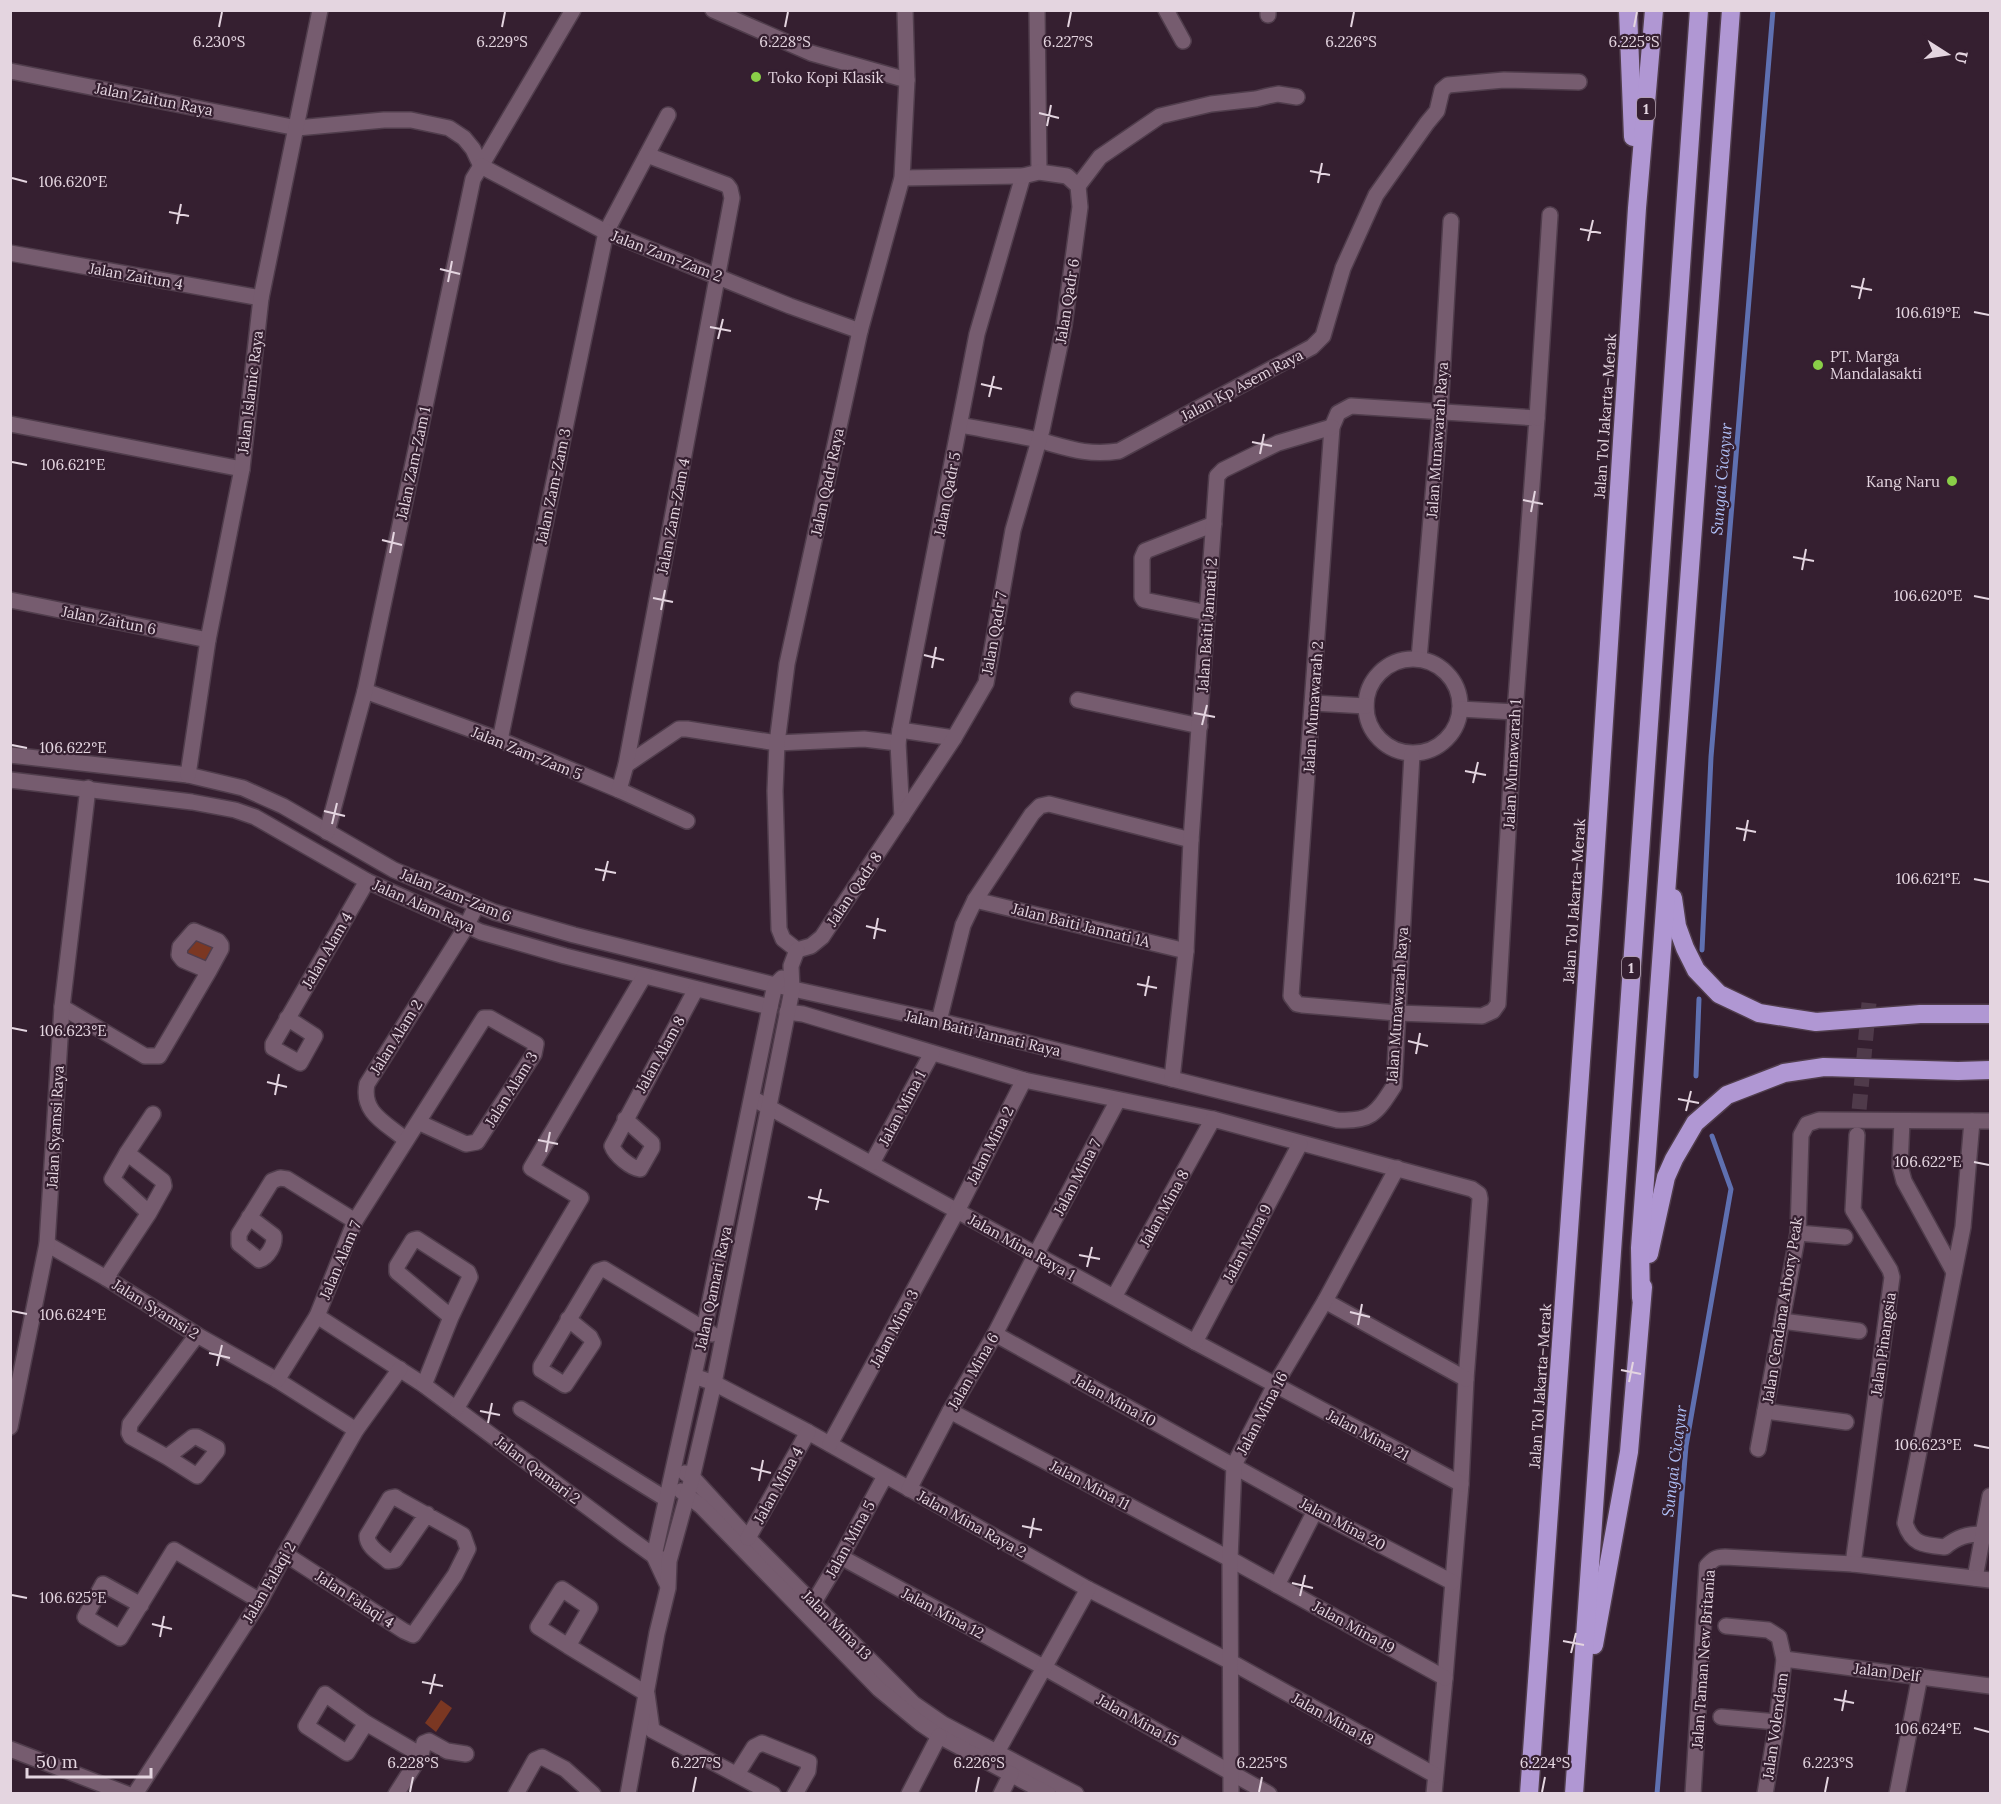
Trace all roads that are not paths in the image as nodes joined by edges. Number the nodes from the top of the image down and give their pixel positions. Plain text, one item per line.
1 (320, 10) edge
2 (573, 10) edge
3 (713, 10) edge
4 (905, 10) edge
5 (1037, 10) edge
6 (1166, 10) edge
7 (1628, 10) edge
8 (1654, 10) edge
9 (1699, 10) edge
10 (1731, 10) edge
11 (1183, 41) dead end
12 (10, 71) edge
13 (907, 80) junction
14 (1579, 82) dead end
15 (1297, 97) dead end
16 (668, 115) dead end
17 (297, 128) junction
18 (647, 155) junction
19 (481, 166) junction
20 (1040, 172) junction
21 (1023, 176) junction
22 (902, 178) junction
23 (1073, 181) junction
24 (1637, 208) junction
25 (1550, 215) dead end
26 (1451, 221) dead end
27 (606, 232) junction
28 (10, 253) edge
29 (718, 276) junction
30 (261, 298) junction
31 (860, 331) junction
32 (1440, 413) junction
33 (1537, 418) junction
34 (10, 424) edge
35 (960, 425) junction
36 (1332, 427) junction
37 (1040, 435) junction
38 (242, 468) junction
39 (1214, 524) junction
40 (10, 600) edge
41 (1208, 613) junction
42 (208, 640) junction
43 (1419, 659) junction
44 (365, 691) junction
45 (1078, 700) dead end
46 (1313, 703) junction
47 (1366, 706) junction
48 (1460, 709) junction
49 (1515, 712) junction
50 (1200, 726) junction
51 (899, 736) junction
52 (954, 738) junction
53 (500, 740) junction
54 (777, 743) junction
55 (1412, 754) junction
56 (10, 755) edge
57 (626, 765) junction
58 (188, 775) junction
59 (10, 780) edge
60 (88, 788) junction
61 (619, 790) junction
62 (902, 817) junction
63 (687, 821) dead end
64 (327, 832) junction
65 (1191, 840) junction
66 (1668, 858) junction
67 (367, 881) junction
68 (975, 900) junction
69 (476, 906) junction
70 (466, 927) junction
71 (797, 951) junction
72 (1186, 951) junction
73 (791, 966) junction
74 (209, 971) dead end
75 (644, 976) junction
76 (775, 986) junction
77 (696, 989) junction
78 (792, 990) junction
79 (62, 1007) junction
80 (770, 1007) junction
81 (787, 1012) junction
82 (1397, 1013) junction
83 (1990, 1014) edge
84 (287, 1018) dead end
85 (939, 1021) junction
86 (932, 1053) junction
87 (1990, 1070) edge
88 (1172, 1079) junction
89 (1024, 1080) junction
90 (752, 1098) junction
91 (1118, 1100) junction
92 (770, 1107) junction
93 (153, 1114) dead end
94 (625, 1119) dead end
95 (1214, 1119) junction
96 (1902, 1121) junction
97 (1972, 1121) junction
98 (1990, 1121) edge
99 (418, 1122) junction
100 (1857, 1135) tunnel mouth
101 (406, 1140) junction
102 (1300, 1144) junction
103 (127, 1153) junction
104 (872, 1163) junction
105 (1397, 1168) junction
106 (957, 1211) junction
107 (149, 1213) junction
108 (249, 1217) dead end
109 (355, 1221) junction
110 (1798, 1233) junction
111 (1845, 1237) dead end
112 (47, 1244) junction
113 (1036, 1254) junction
114 (1954, 1272) junction
115 (106, 1278) junction
116 (1114, 1297) junction
117 (1641, 1298) junction
118 (1325, 1301) junction
119 (317, 1316) junction
120 (451, 1317) junction
121 (568, 1318) dead end
122 (1782, 1321) junction
123 (704, 1330) junction
124 (1859, 1331) dead end
125 (996, 1334) junction
126 (197, 1335) junction
127 (723, 1339) junction
128 (1195, 1342) junction
129 (400, 1369) junction
130 (694, 1376) junction
131 (1466, 1379) junction
132 (277, 1380) junction
133 (714, 1383) junction
134 (424, 1384) junction
135 (1275, 1385) junction
136 (456, 1409) junction
137 (521, 1409) dead end
138 (950, 1411) junction
139 (1765, 1411) junction
140 (1846, 1422) dead end
141 (10, 1427) edge
142 (357, 1430) junction
143 (808, 1432) junction
144 (830, 1444) junction
145 (1758, 1449) dead end
146 (167, 1457) dead end
147 (1234, 1465) junction
148 (674, 1466) junction
149 (885, 1476) junction
150 (692, 1478) junction
151 (1461, 1484) junction
152 (909, 1489) junction
153 (668, 1492) junction
154 (687, 1495) junction
155 (1990, 1496) edge
156 (1315, 1511) junction
157 (427, 1514) dead end
158 (1983, 1534) junction
159 (748, 1538) junction
160 (285, 1554) junction
161 (654, 1556) junction
162 (841, 1557) junction
163 (1230, 1559) junction
164 (669, 1562) junction
165 (1853, 1564) junction
166 (1975, 1578) junction
167 (1990, 1580) edge
168 (1452, 1582) junction
169 (1278, 1585) junction
170 (668, 1588) junction
171 (1088, 1589) junction
172 (260, 1601) junction
173 (814, 1602) junction
174 (141, 1605) dead end
175 (1726, 1626) dead end
176 (568, 1646) dead end
177 (1784, 1659) junction
178 (1231, 1662) junction
179 (1045, 1668) junction
180 (1920, 1676) junction
181 (1445, 1678) junction
182 (1990, 1686) edge
183 (647, 1694) junction
184 (1721, 1717) dead end
185 (1777, 1722) junction
186 (366, 1723) dead end
187 (939, 1736) junction
188 (1578, 1736) junction
189 (10, 1749) edge
190 (997, 1752) junction
191 (466, 1754) dead end
192 (422, 1755) junction
193 (1230, 1773) junction
194 (737, 1774) junction
195 (1011, 1774) junction
196 (1436, 1775) junction
197 (127, 1794) edge
198 (135, 1794) edge
199 (396, 1794) edge
200 (516, 1794) edge
201 (593, 1794) edge
202 (628, 1794) edge
203 (773, 1794) edge
204 (795, 1794) edge
205 (909, 1794) edge
206 (1001, 1794) edge
207 (1048, 1794) edge
208 (1076, 1794) edge
209 (1231, 1794) edge
210 (1269, 1794) edge
211 (1434, 1794) edge
212 (1529, 1794) edge
213 (1574, 1794) edge
214 (1693, 1794) edge
215 (1765, 1794) edge
216 (1897, 1794) edge

1 - 17 street, Jalan Islamic Raya
2 - 19 street, Jalan Zam-Zam 1
3 - 13 street
4 - 13 street, Jalan Qadr Raya
5 - 20 street
6 - 11 street
7 - 24 highway
8 - 24 highway, Jalan Tol Jakarta–Merak / 1
9 - 188 highway, 1
10 - 66 highway
12 - 17 street, Jalan Zaitun Raya
13 - 22 street, Jalan Qadr Raya
14 - 37 street, Jalan Kp Asem Raya
15 - 23 street
16 - 18 street, Jalan Zam-Zam 3
17 - 19 street, Jalan Zaitun Raya
17 - 30 street, Jalan Islamic Raya
18 - 27 street, Jalan Zam-Zam 3
18 - 29 street, Jalan Zam-Zam 4
19 - 27 street, Jalan Zam-Zam 2
19 - 44 street, Jalan Zam-Zam 1
20 - 21 street
20 - 23 street
21 - 22 street
21 - 35 street, Jalan Qadr 5
22 - 31 street, Jalan Qadr Raya
23 - 37 street, Jalan Qadr 6
24 - 212 highway, Jalan Tol Jakarta–Merak / 1
25 - 33 street, Jalan Munawarah 1
26 - 32 street, Jalan Munawarah Raya
27 - 29 street, Jalan Zam-Zam 2
27 - 53 street, Jalan Zam-Zam 3
28 - 30 street, Jalan Zaitun 4
29 - 31 street, Jalan Zam-Zam 2
29 - 57 street, Jalan Zam-Zam 4
30 - 38 street, Jalan Islamic Raya
31 - 54 street, Jalan Qadr Raya
32 - 33 street
32 - 36 street
32 - 43 street, Jalan Munawarah Raya
33 - 49 street, Jalan Munawarah 1
34 - 38 street
35 - 37 street
35 - 51 street, Jalan Qadr 5
36 - 39 street, Jalan Baiti Jannati 2
36 - 46 street, Jalan Munawarah 2
37 - 52 street, Jalan Qadr 7
38 - 42 street, Jalan Islamic Raya
39 - 41 street, Jalan Baiti Jannati 2
39 - 41 street
40 - 42 street, Jalan Zaitun 6
41 - 50 street, Jalan Baiti Jannati 2
42 - 58 street, Jalan Islamic Raya
43 - 47 street
43 - 48 street
44 - 53 street, Jalan Zam-Zam 5
44 - 64 street, Jalan Zam-Zam 1
45 - 50 street
46 - 47 street
46 - 82 street, Jalan Munawarah 2
47 - 55 street
48 - 49 street
48 - 55 street
49 - 82 street, Jalan Munawarah 1
50 - 65 street, Jalan Baiti Jannati 2
51 - 52 street
51 - 54 street
51 - 62 street, Jalan Qadr 5
52 - 62 street, Jalan Qadr 7
53 - 61 street, Jalan Zam-Zam 5
54 - 57 street
54 - 71 street, Jalan Qadr Raya
55 - 82 street, Jalan Munawarah Raya
56 - 58 street, Jalan Zam-Zam 6
57 - 61 street, Jalan Zam-Zam 4
58 - 64 street, Jalan Zam-Zam 6
59 - 60 street, Jalan Alam Raya
60 - 67 street, Jalan Alam Raya
60 - 79 street, Jalan Syamsi Raya
61 - 63 street, Jalan Zam-Zam 5
62 - 71 street, Jalan Qadr 8
64 - 69 street, Jalan Zam-Zam 6
65 - 68 street
65 - 72 street, Jalan Baiti Jannati 2
66 - 83 highway
66 - 117 highway
67 - 70 street, Jalan Alam Raya
67 - 84 street, Jalan Alam 4
68 - 72 street, Jalan Baiti Jannati 1A
68 - 85 street
69 - 70 street, Jalan Alam 2
69 - 76 street, Jalan Zam-Zam 6
70 - 75 street, Jalan Alam Raya
70 - 101 street, Jalan Alam 2
71 - 73 street
72 - 88 street, Jalan Baiti Jannati 2
73 - 76 street
73 - 78 street, Jalan Qamari Raya
74 - 79 street
75 - 77 street, Jalan Alam Raya
75 - 136 street
76 - 78 street, Jalan Zam-Zam 6
76 - 80 street, Jalan Qamari Raya
77 - 80 street, Jalan Alam Raya
77 - 94 street, Jalan Alam 8
78 - 81 street, Jalan Qamari Raya
78 - 85 street, Jalan Baiti Jannati Raya
79 - 112 street, Jalan Syamsi Raya
80 - 90 street, Jalan Qamari Raya
81 - 86 street
81 - 92 street, Jalan Qamari Raya
82 - 88 street, Jalan Munawarah Raya
85 - 88 street, Jalan Baiti Jannati Raya
86 - 89 street
86 - 104 street, Jalan Mina 1
87 - 117 highway
89 - 91 street
89 - 106 street, Jalan Mina 2
90 - 92 street, Jalan Mina Raya 1
90 - 123 street, Jalan Qamari Raya
91 - 95 street
91 - 113 street, Jalan Mina 7
92 - 104 street, Jalan Mina Raya 1
92 - 127 street, Jalan Qamari Raya
93 - 103 street
95 - 102 street
95 - 116 street, Jalan Mina 8
96 - 97 street
96 - 110 street, Jalan Cendana Arbory Peak
96 - 114 street
97 - 98 street
97 - 114 street
99 - 99 street, Jalan Alam 3
99 - 101 street, Jalan Alam 3
100 - 165 street, Jalan Pinangsia
101 - 109 street, Jalan Alam 7
102 - 105 street
102 - 128 street, Jalan Mina 9
103 - 107 street
103 - 107 street
104 - 106 street, Jalan Mina Raya 1
105 - 118 street, Jalan Mina 16
105 - 131 street
106 - 113 street, Jalan Mina Raya 1
106 - 144 street, Jalan Mina 3
107 - 115 street
108 - 109 street
109 - 119 street, Jalan Alam 7
110 - 111 street
110 - 122 street, Jalan Cendana Arbory Peak
112 - 115 street, Jalan Syamsi 2
112 - 141 street, Jalan Syamsi Raya
113 - 116 street, Jalan Mina Raya 1
113 - 125 street, Jalan Mina 6
114 - 158 street
115 - 126 street, Jalan Syamsi 2
116 - 128 street, Jalan Mina Raya 1
117 - 188 highway
118 - 131 street
118 - 135 street, Jalan Mina 16
119 - 129 street, Jalan Qamari 2
119 - 132 street, Jalan Alam 7
120 - 120 street
120 - 134 street
121 - 123 street
122 - 124 street
122 - 139 street, Jalan Cendana Arbory Peak
123 - 127 street
123 - 130 street, Jalan Qamari Raya
125 - 138 street, Jalan Mina 6
125 - 147 street, Jalan Mina 10
126 - 132 street, Jalan Syamsi 2
126 - 146 street
127 - 133 street, Jalan Qamari Raya
128 - 135 street, Jalan Mina Raya 1
129 - 134 street, Jalan Qamari 2
129 - 142 street, Jalan Falaqi 2
130 - 133 street, Jalan Mina Raya 2
130 - 148 street, Jalan Qamari Raya
131 - 151 street
132 - 142 street, Jalan Syamsi 2
133 - 143 street, Jalan Mina Raya 2
133 - 150 street, Jalan Qamari Raya
134 - 136 street, Jalan Qamari 2
135 - 147 street, Jalan Mina 16
135 - 151 street, Jalan Mina 21
136 - 161 street, Jalan Qamari 2
137 - 153 street
138 - 152 street, Jalan Mina 6
138 - 163 street, Jalan Mina 11
139 - 140 street
139 - 145 street, Jalan Cendana Arbory Peak
142 - 160 street, Jalan Falaqi 2
143 - 144 street, Jalan Mina Raya 2
143 - 159 street, Jalan Mina 4
144 - 149 street, Jalan Mina Raya 2
147 - 156 street, Jalan Mina 20
147 - 163 street, Jalan Mina 16
148 - 150 street, Jalan Mina 13
148 - 153 street, Jalan Qamari Raya
149 - 152 street, Jalan Mina Raya 2
149 - 162 street, Jalan Mina 5
150 - 154 street, Jalan Qamari Raya
150 - 159 street, Jalan Mina 13
151 - 168 street
152 - 171 street, Jalan Mina Raya 2
153 - 154 street
153 - 161 street, Jalan Qamari Raya
154 - 164 street, Jalan Qamari Raya
154 - 187 street
155 - 158 street
156 - 168 street, Jalan Mina 20
156 - 169 street
157 - 160 street, Jalan Falaqi 4
158 - 166 street
159 - 173 street, Jalan Mina 13
160 - 172 street, Jalan Falaqi 2
161 - 164 street, Jalan Qamari 2
161 - 170 street
162 - 173 street, Jalan Mina 5
162 - 179 street, Jalan Mina 12
163 - 169 street, Jalan Mina 19
163 - 178 street, Jalan Mina 16
164 - 170 street, Jalan Qamari Raya
165 - 166 street, Jalan Taman New Britania
165 - 214 street, Jalan Taman New Britania
166 - 167 street, Jalan Taman New Britania
168 - 181 street
169 - 181 street, Jalan Mina 19
170 - 183 street, Jalan Qamari Raya
171 - 178 street, Jalan Mina Raya 2
171 - 179 street
172 - 174 street
172 - 198 street, Jalan Falaqi 2
173 - 190 street, Jalan Mina 13
175 - 177 street
176 - 183 street
177 - 180 street, Jalan Delf
177 - 185 street, Jalan Volendam
178 - 193 street, Jalan Mina 16
178 - 196 street, Jalan Mina 18
179 - 190 street
179 - 193 street, Jalan Mina 15
180 - 182 street, Jalan Delf
180 - 216 street
181 - 196 street
183 - 194 street
183 - 202 street, Jalan Qamari Raya
184 - 185 street
185 - 215 street, Jalan Volendam
186 - 192 street
187 - 195 street
187 - 205 street
188 - 213 highway, 1
189 - 197 street
190 - 208 street, Jalan Mina 13
191 - 192 street
192 - 199 street
193 - 209 street, Jalan Mina 16
193 - 210 street, Jalan Mina 15
194 - 203 street
194 - 204 street
195 - 206 street
195 - 207 street
196 - 211 street
200 - 201 street

